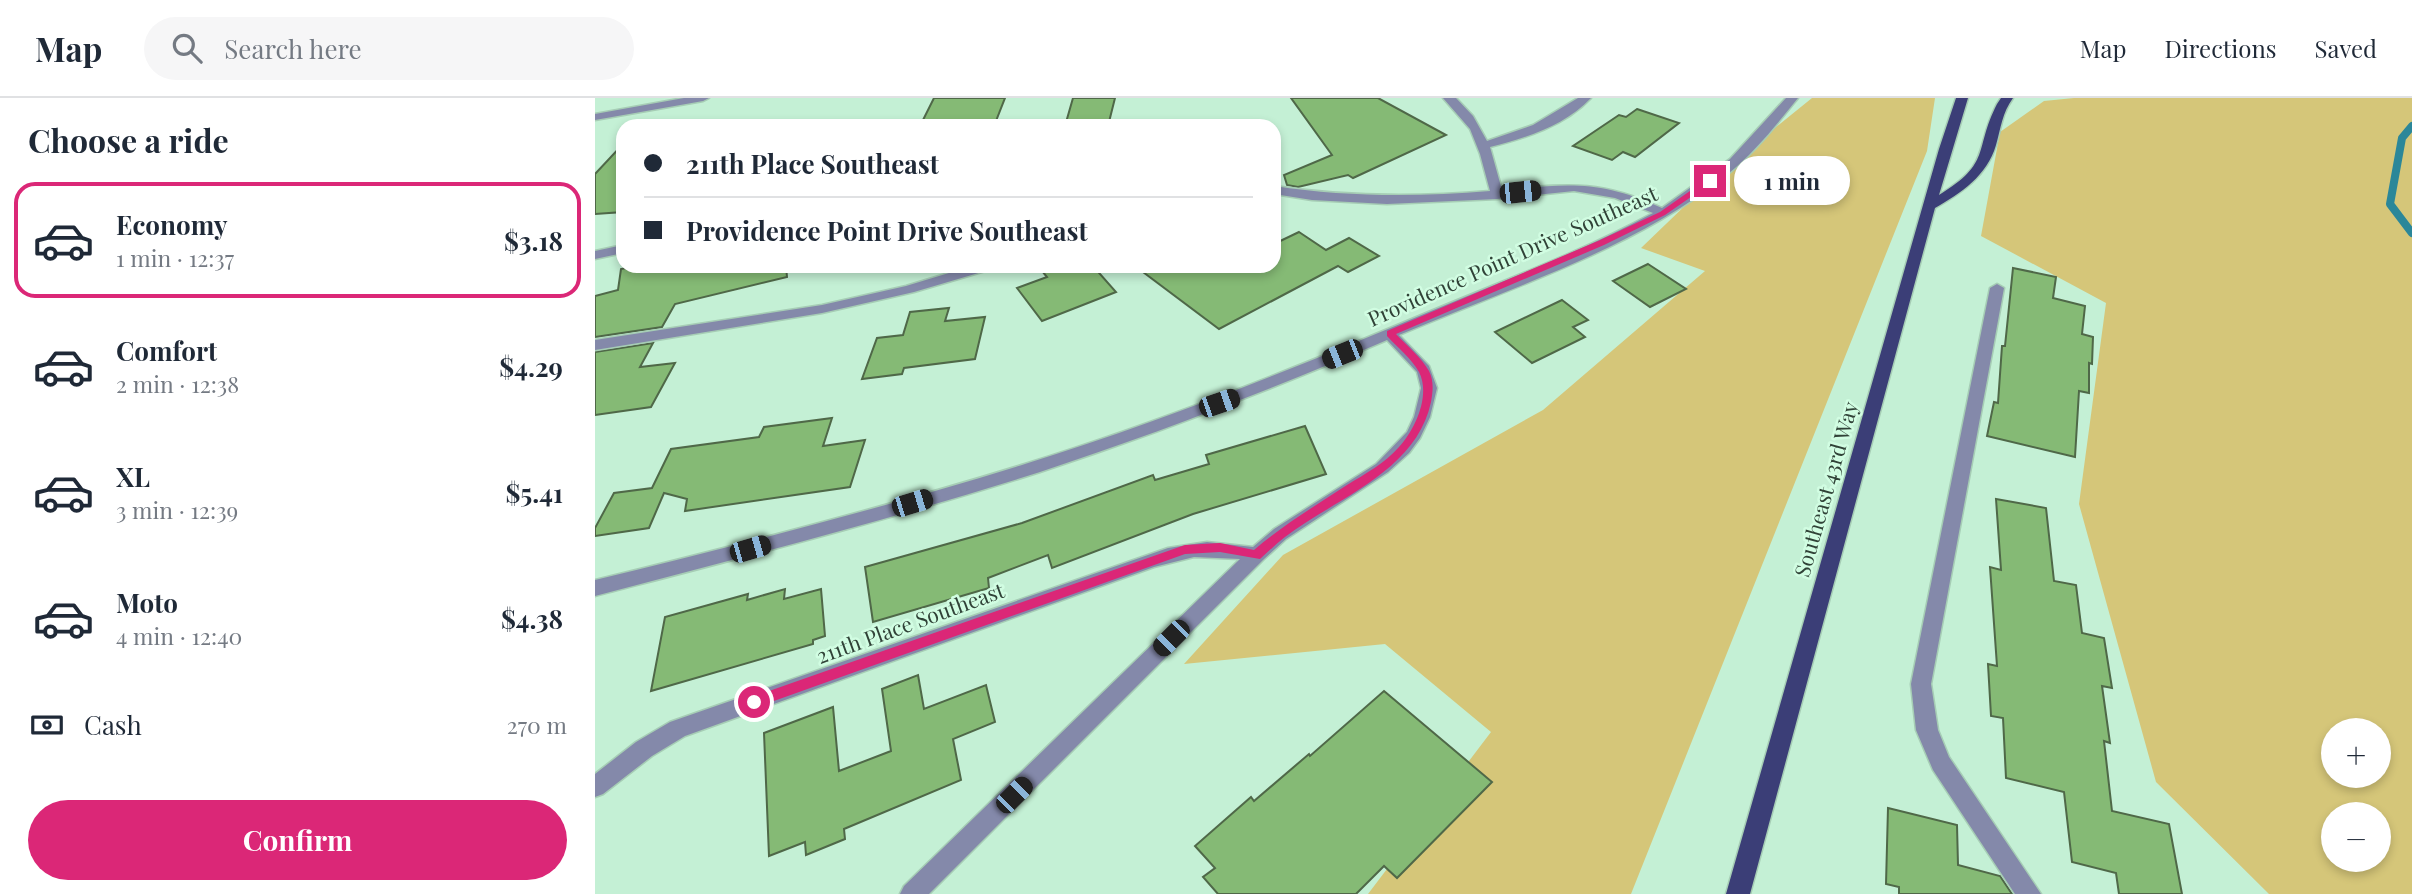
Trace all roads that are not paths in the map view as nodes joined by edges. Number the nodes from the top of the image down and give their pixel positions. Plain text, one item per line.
1 (703, 98) edge
2 (1449, 98) edge
3 (1585, 98) edge
4 (1792, 98) edge
5 (1962, 98) edge
6 (2007, 98) edge
7 (1777, 106) edge
8 (595, 117) edge
9 (1484, 145) junction
10 (1281, 191) edge
11 (1497, 195) junction
12 (1931, 205) junction
13 (1663, 213) junction
14 (616, 250) edge
15 (595, 255) edge
16 (963, 273) edge
17 (1997, 288) dead end
18 (1390, 334) junction
19 (595, 345) edge
20 (1256, 555) junction
21 (595, 588) edge
22 (595, 787) edge
23 (912, 894) edge
24 (1738, 894) edge
25 (2029, 894) edge

1 - 8 street
2 - 9 street
3 - 9 street
4 - 7 street, Providence Point Drive Southeast
5 - 12 main road, Southeast 43rd Way
6 - 12 main road
7 - 13 street, Providence Point Drive Southeast
9 - 11 street
10 - 11 street
11 - 13 street
12 - 24 main road, Southeast 43rd Way
13 - 18 street, Providence Point Drive Southeast
14 - 15 street
16 - 19 street
17 - 25 street
18 - 20 street
18 - 21 street, Providence Point Drive Southeast
20 - 22 street, 211th Place Southeast
20 - 23 street

